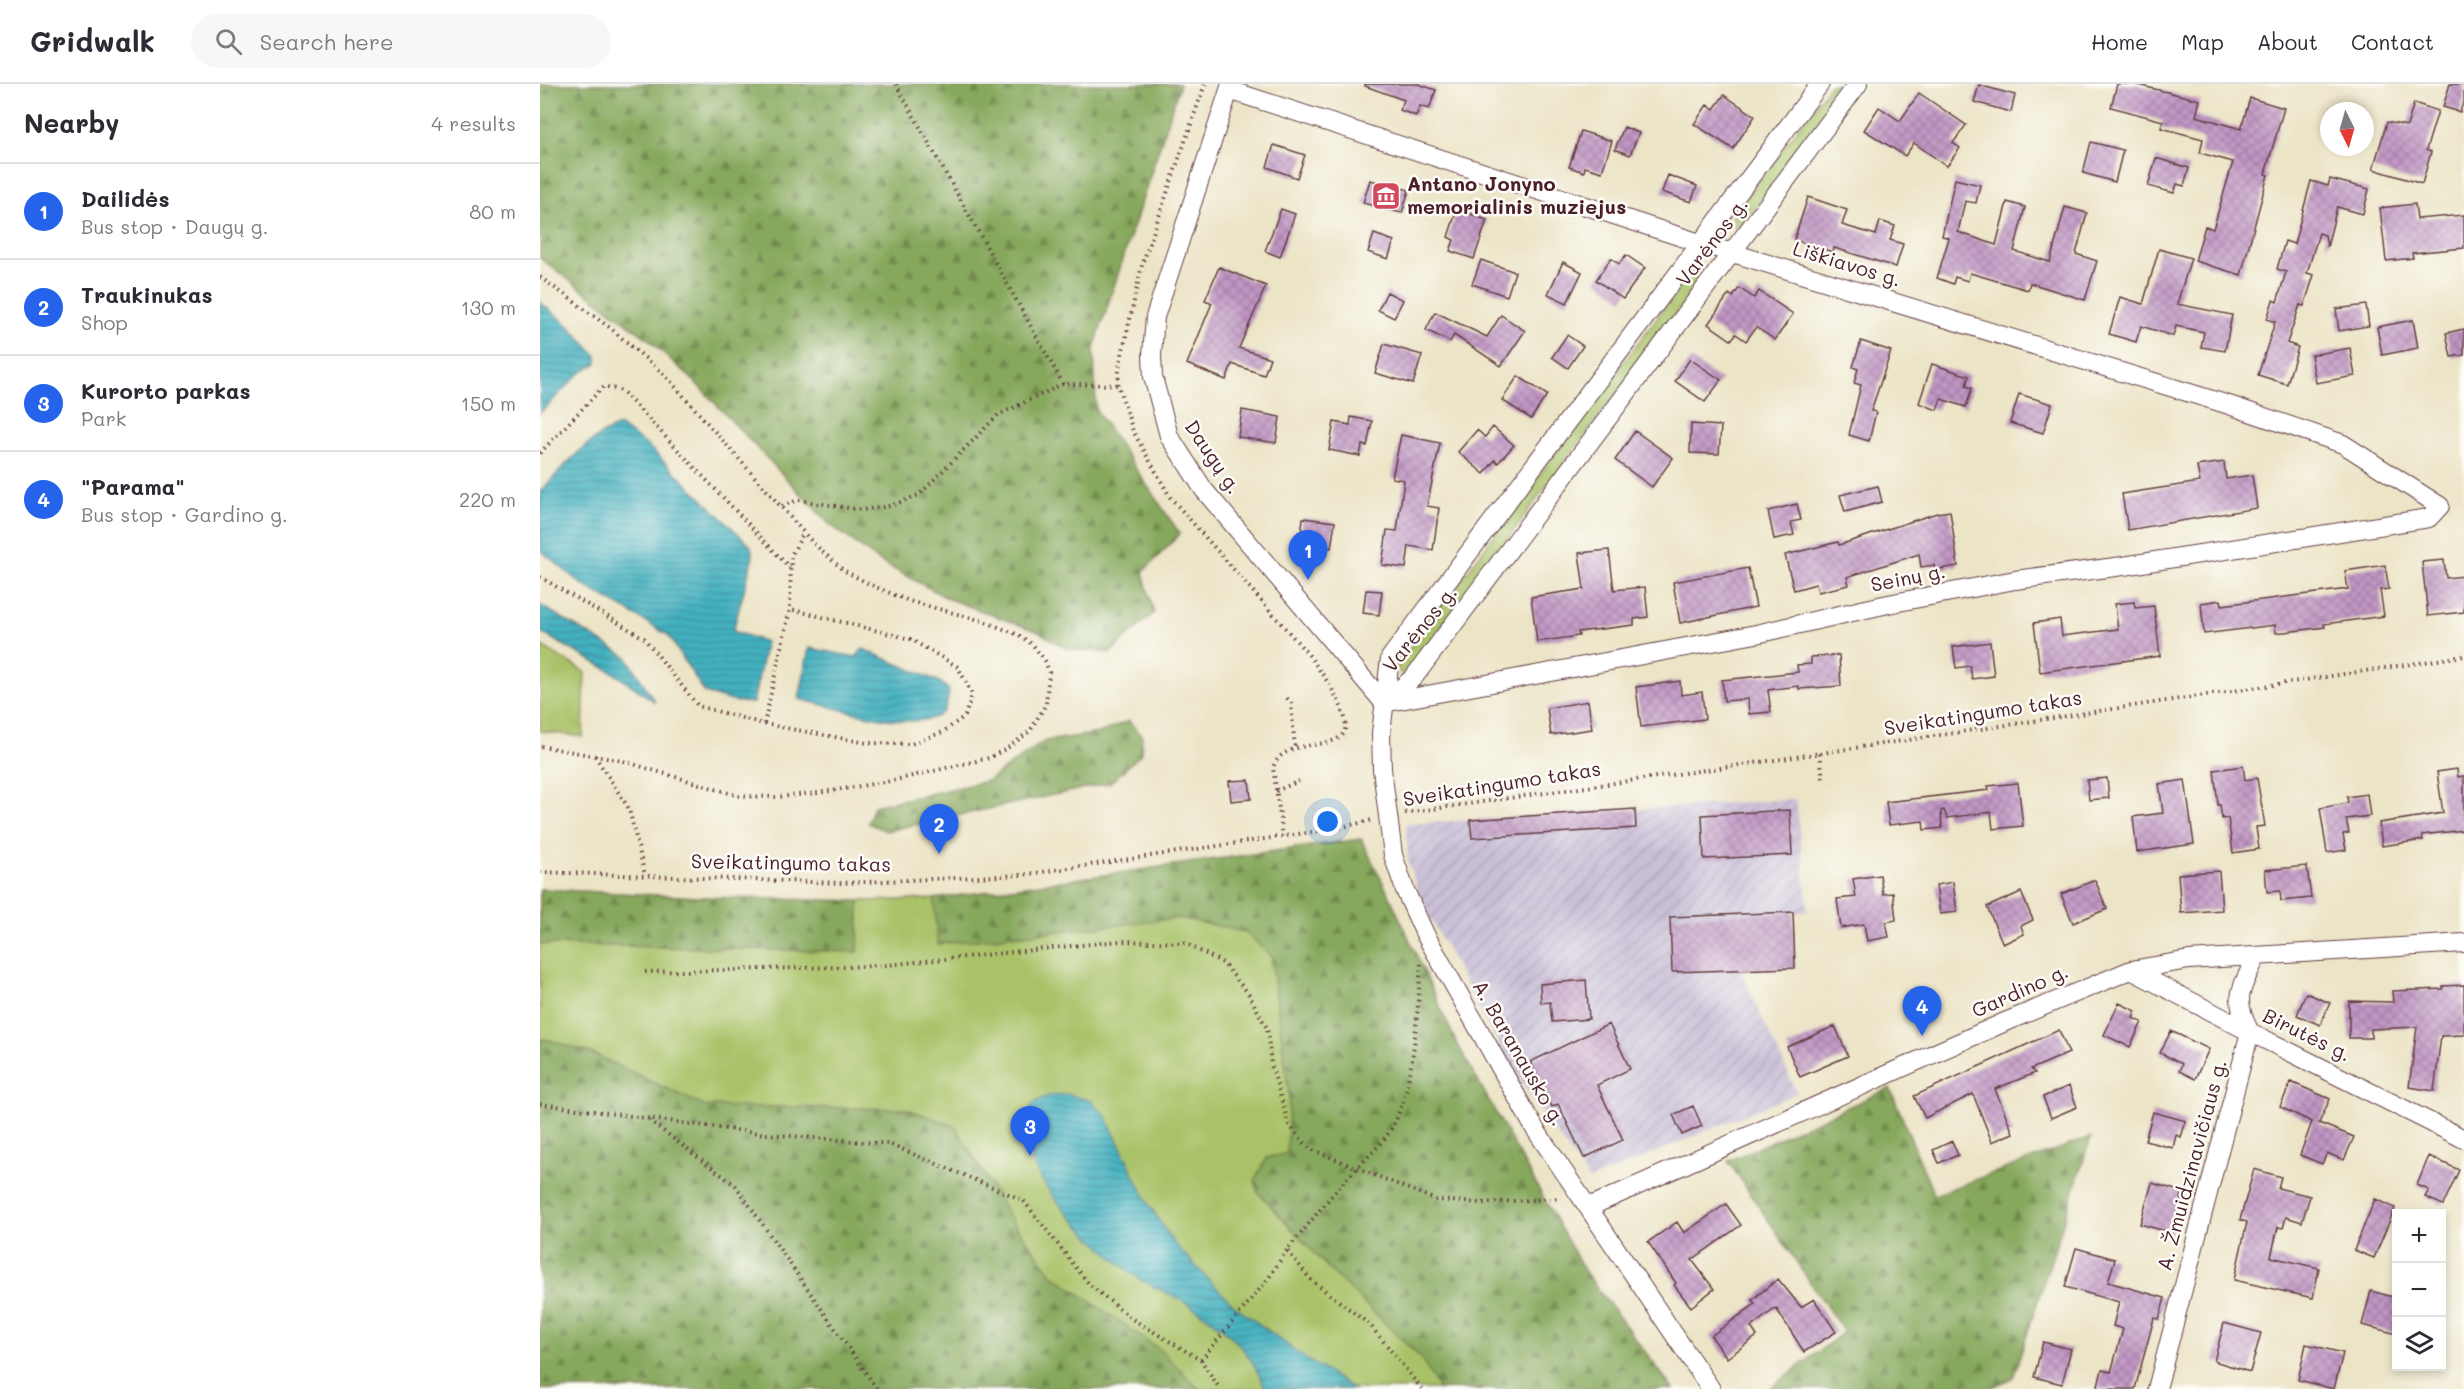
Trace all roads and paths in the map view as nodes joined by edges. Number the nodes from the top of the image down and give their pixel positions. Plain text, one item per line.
1 (896, 84) edge
2 (1820, 84) edge
3 (1858, 84) edge
4 (1230, 87) edge
5 (1700, 243) junction
6 (1732, 252) junction
7 (540, 277) edge
8 (1064, 384) junction
9 (1118, 385) dead end
10 (540, 453) edge
11 (782, 506) junction
12 (2440, 506) joint
13 (804, 532) junction
14 (790, 568) junction
15 (540, 577) edge
16 (790, 609) junction
17 (2464, 656) edge
18 (1287, 698) dead end
19 (1384, 704) junction
20 (764, 724) junction
21 (540, 746) edge
22 (1294, 749) dead end
23 (1820, 753) junction
24 (596, 756) junction
25 (1823, 779) dead end
26 (1299, 781) dead end
27 (1276, 791) dead end
28 (1379, 819) junction
29 (1374, 832) dead end
30 (540, 872) edge
31 (645, 875) junction
32 (2464, 943) edge
33 (2257, 956) junction
34 (1421, 959) dead end
35 (2131, 970) junction
36 (645, 972) dead end
37 (2250, 1032) junction
38 (540, 1104) edge
39 (648, 1120) junction
40 (2464, 1139) edge
41 (1356, 1169) junction
42 (1577, 1190) junction
43 (1589, 1207) junction
44 (1287, 1250) junction
45 (1201, 1360) junction
46 (877, 1389) edge
47 (1220, 1389) edge
48 (1422, 1389) edge
49 (1711, 1389) edge
50 (2157, 1389) edge

1 - 8 path
2 - 5 street, Varėnos g.
3 - 6 street, Varėnos g.
4 - 5 street, Liškiavos g.
4 - 19 street, Daugų g.
5 - 6 street, Liškiavos g.
5 - 19 street, Varėnos g.
6 - 12 street, Liškiavos g.
6 - 19 street, Varėnos g.
7 - 11 path
8 - 9 path
8 - 11 path
10 - 14 path
11 - 13 path
12 - 19 street, Seinų g.
13 - 14 path
13 - 24 path
14 - 16 path
15 - 20 path
16 - 20 path
16 - 20 path
17 - 23 path, Sveikatingumo takas
18 - 22 path
19 - 28 street, A. Baranausko g.
21 - 24 path
23 - 25 path
23 - 28 path, Sveikatingumo takas
24 - 31 path
26 - 27 path
28 - 29 path
28 - 31 path, Sveikatingumo takas
28 - 42 street, A. Baranausko g.
30 - 31 path, Sveikatingumo takas
32 - 33 street, Gardino g.
33 - 35 street, Gardino g.
33 - 37 street
34 - 41 path
35 - 37 street, Birutės g.
35 - 43 street, Gardino g.
36 - 41 path
37 - 40 street, Birutės g.
37 - 50 street, A. Žmuidzinavičiaus g.
38 - 39 path
39 - 45 path
39 - 46 path
41 - 42 path
41 - 44 path
42 - 43 street, A. Baranausko g.
43 - 49 street, A. Baranausko g.
44 - 45 path
44 - 48 path
45 - 47 path

